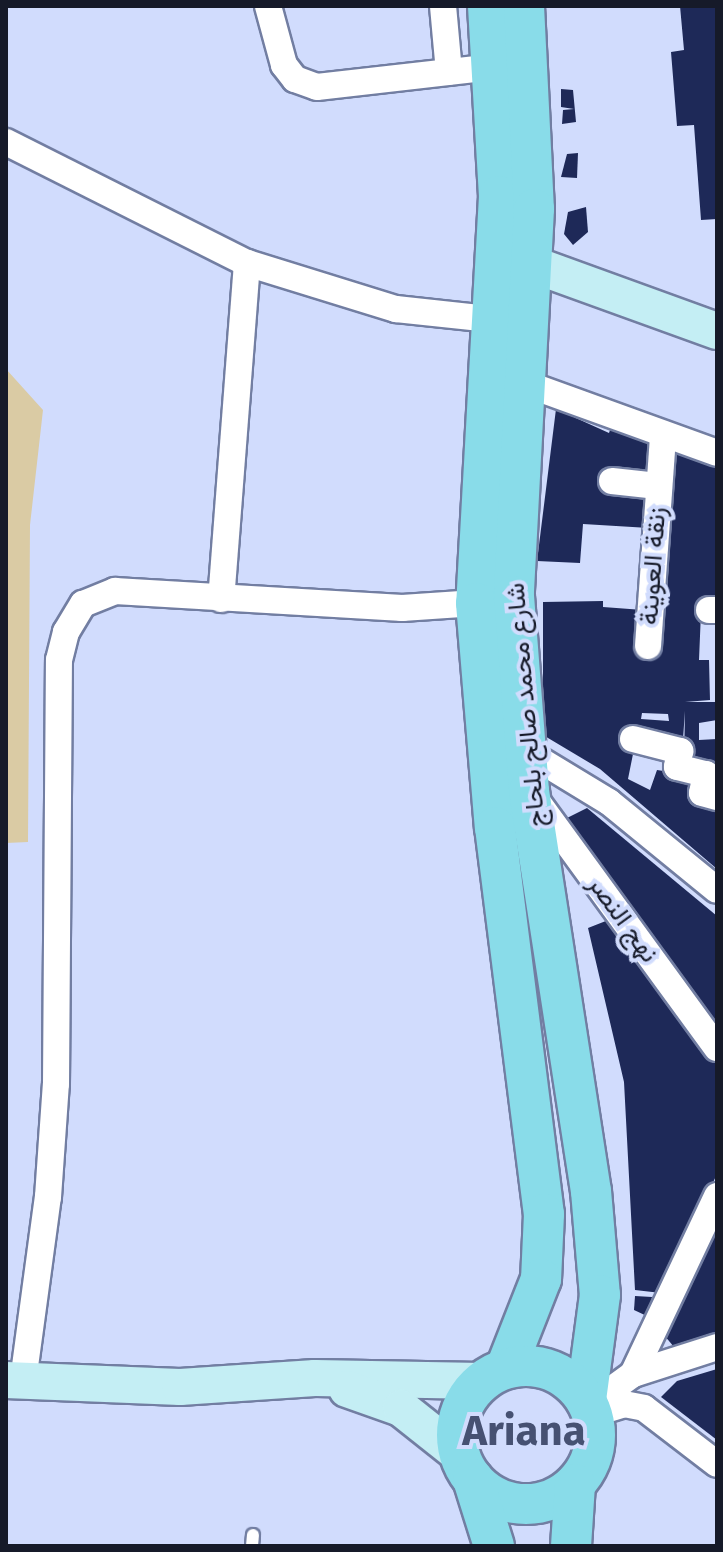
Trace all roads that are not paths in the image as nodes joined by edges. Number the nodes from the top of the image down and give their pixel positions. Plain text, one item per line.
1 (268, 6) edge
2 (443, 6) edge
3 (488, 6) edge
4 (524, 6) edge
5 (492, 67) junction
6 (449, 72) junction
7 (6, 142) edge
8 (247, 263) junction
9 (529, 263) junction
10 (490, 319) junction
11 (717, 331) edge
12 (521, 382) junction
13 (663, 435) junction
14 (717, 453) edge
15 (612, 481) dead end
16 (658, 486) junction
17 (221, 599) junction
18 (476, 603) junction
19 (648, 646) dead end
20 (633, 739) dead end
21 (525, 751) junction
22 (529, 791) junction
23 (717, 797) edge
24 (717, 890) edge
25 (717, 1048) edge
26 (717, 1196) edge
27 (717, 1347) edge
28 (633, 1374) junction
29 (494, 1375) junction
30 (315, 1378) junction
31 (14, 1381) edge
32 (589, 1406) junction
33 (717, 1464) edge
34 (466, 1467) junction
35 (575, 1484) junction
36 (494, 1546) edge
37 (571, 1546) edge

1 - 6 street
2 - 6 street
3 - 5 main road, شارع محمد صالح بلحاج
4 - 9 main road, شارع محمد صالح بلحاج
5 - 6 street
5 - 10 main road, شارع محمد صالح بلحاج
7 - 8 street
8 - 10 street
8 - 17 street
9 - 11 main road
9 - 12 main road, شارع محمد صالح بلحاج
10 - 18 main road, شارع محمد صالح بلحاج
12 - 13 street
12 - 21 main road, شارع محمد صالح بلحاج
13 - 14 street
13 - 16 street, زنقة العوينة
15 - 16 street, زنقة العوينة
16 - 19 street, زنقة العوينة
17 - 18 street
17 - 31 street
18 - 29 main road, شارع محمد صالح بلحاج
20 - 23 street
21 - 22 main road, شارع محمد صالح بلحاج
21 - 24 street
22 - 25 street, نهج النصر
22 - 32 main road, شارع محمد صالح بلحاج
26 - 28 street
27 - 28 street
28 - 32 street
29 - 30 main road
29 - 32 main road
29 - 34 main road
30 - 31 main road
30 - 34 main road
32 - 33 street
32 - 35 main road
34 - 35 main road
34 - 36 main road
35 - 37 main road

